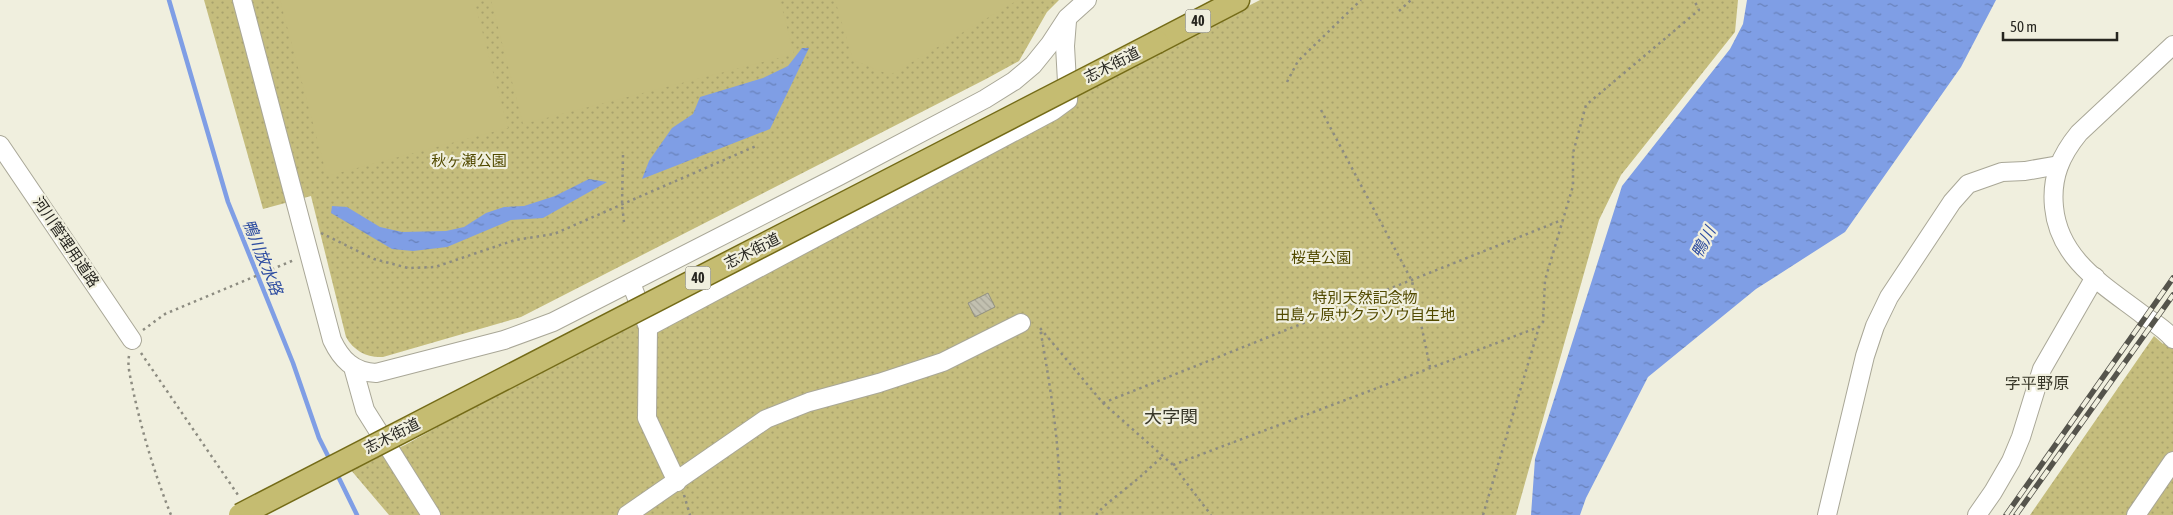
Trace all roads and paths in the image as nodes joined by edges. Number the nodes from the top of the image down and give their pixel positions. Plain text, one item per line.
1 (242, 0) edge
2 (1087, 0) edge
3 (1238, 0) edge
4 (1361, 0) edge
5 (1411, 0) edge
6 (1694, 0) edge
7 (1399, 10) dead end
8 (1067, 18) junction
9 (2173, 45) edge
10 (1287, 82) dead end
11 (1321, 110) dead end
12 (0, 145) edge
13 (756, 146) dead end
14 (623, 155) dead end
15 (2059, 164) junction
16 (622, 205) junction
17 (1562, 220) junction
18 (624, 222) dead end
19 (314, 232) dead end
20 (286, 262) dead end
21 (2095, 277) junction
22 (1412, 281) junction
23 (631, 283) junction
24 (1021, 323) dead end
25 (648, 327) junction
26 (1539, 327) junction
27 (2172, 337) edge
28 (132, 340) junction
29 (353, 367) junction
30 (1430, 367) junction
31 (1103, 403) junction
32 (1163, 456) junction
33 (2173, 460) edge
34 (1173, 465) junction
35 (677, 482) junction
36 (240, 507) edge
37 (171, 515) edge
38 (431, 515) edge
39 (627, 515) edge
40 (690, 515) edge
41 (1060, 515) edge
42 (1096, 515) edge
43 (1211, 515) edge
44 (1483, 515) edge
45 (1827, 515) edge
46 (1977, 515) edge
47 (2136, 515) edge

1 - 29 street
2 - 8 street
3 - 36 main road, 志木街道 / 40, bridge
4 - 10 path
5 - 7 path
6 - 17 path
8 - 23 street
8 - 25 street
9 - 15 street
11 - 22 path
12 - 28 street, 河川管理用道路
13 - 16 path
14 - 16 path
15 - 21 street
15 - 45 street
16 - 18 path
16 - 19 path
17 - 22 path
17 - 26 path
20 - 28 path
21 - 27 street
21 - 46 street
22 - 30 path
22 - 31 path
23 - 25 street
23 - 29 street
24 - 35 street
25 - 35 street
26 - 30 path
26 - 44 path
28 - 36 path
28 - 37 path
29 - 38 street
30 - 34 path
31 - 32 path
31 - 41 path
32 - 34 path
32 - 42 path
33 - 47 street
34 - 43 path
35 - 39 street
35 - 40 path

